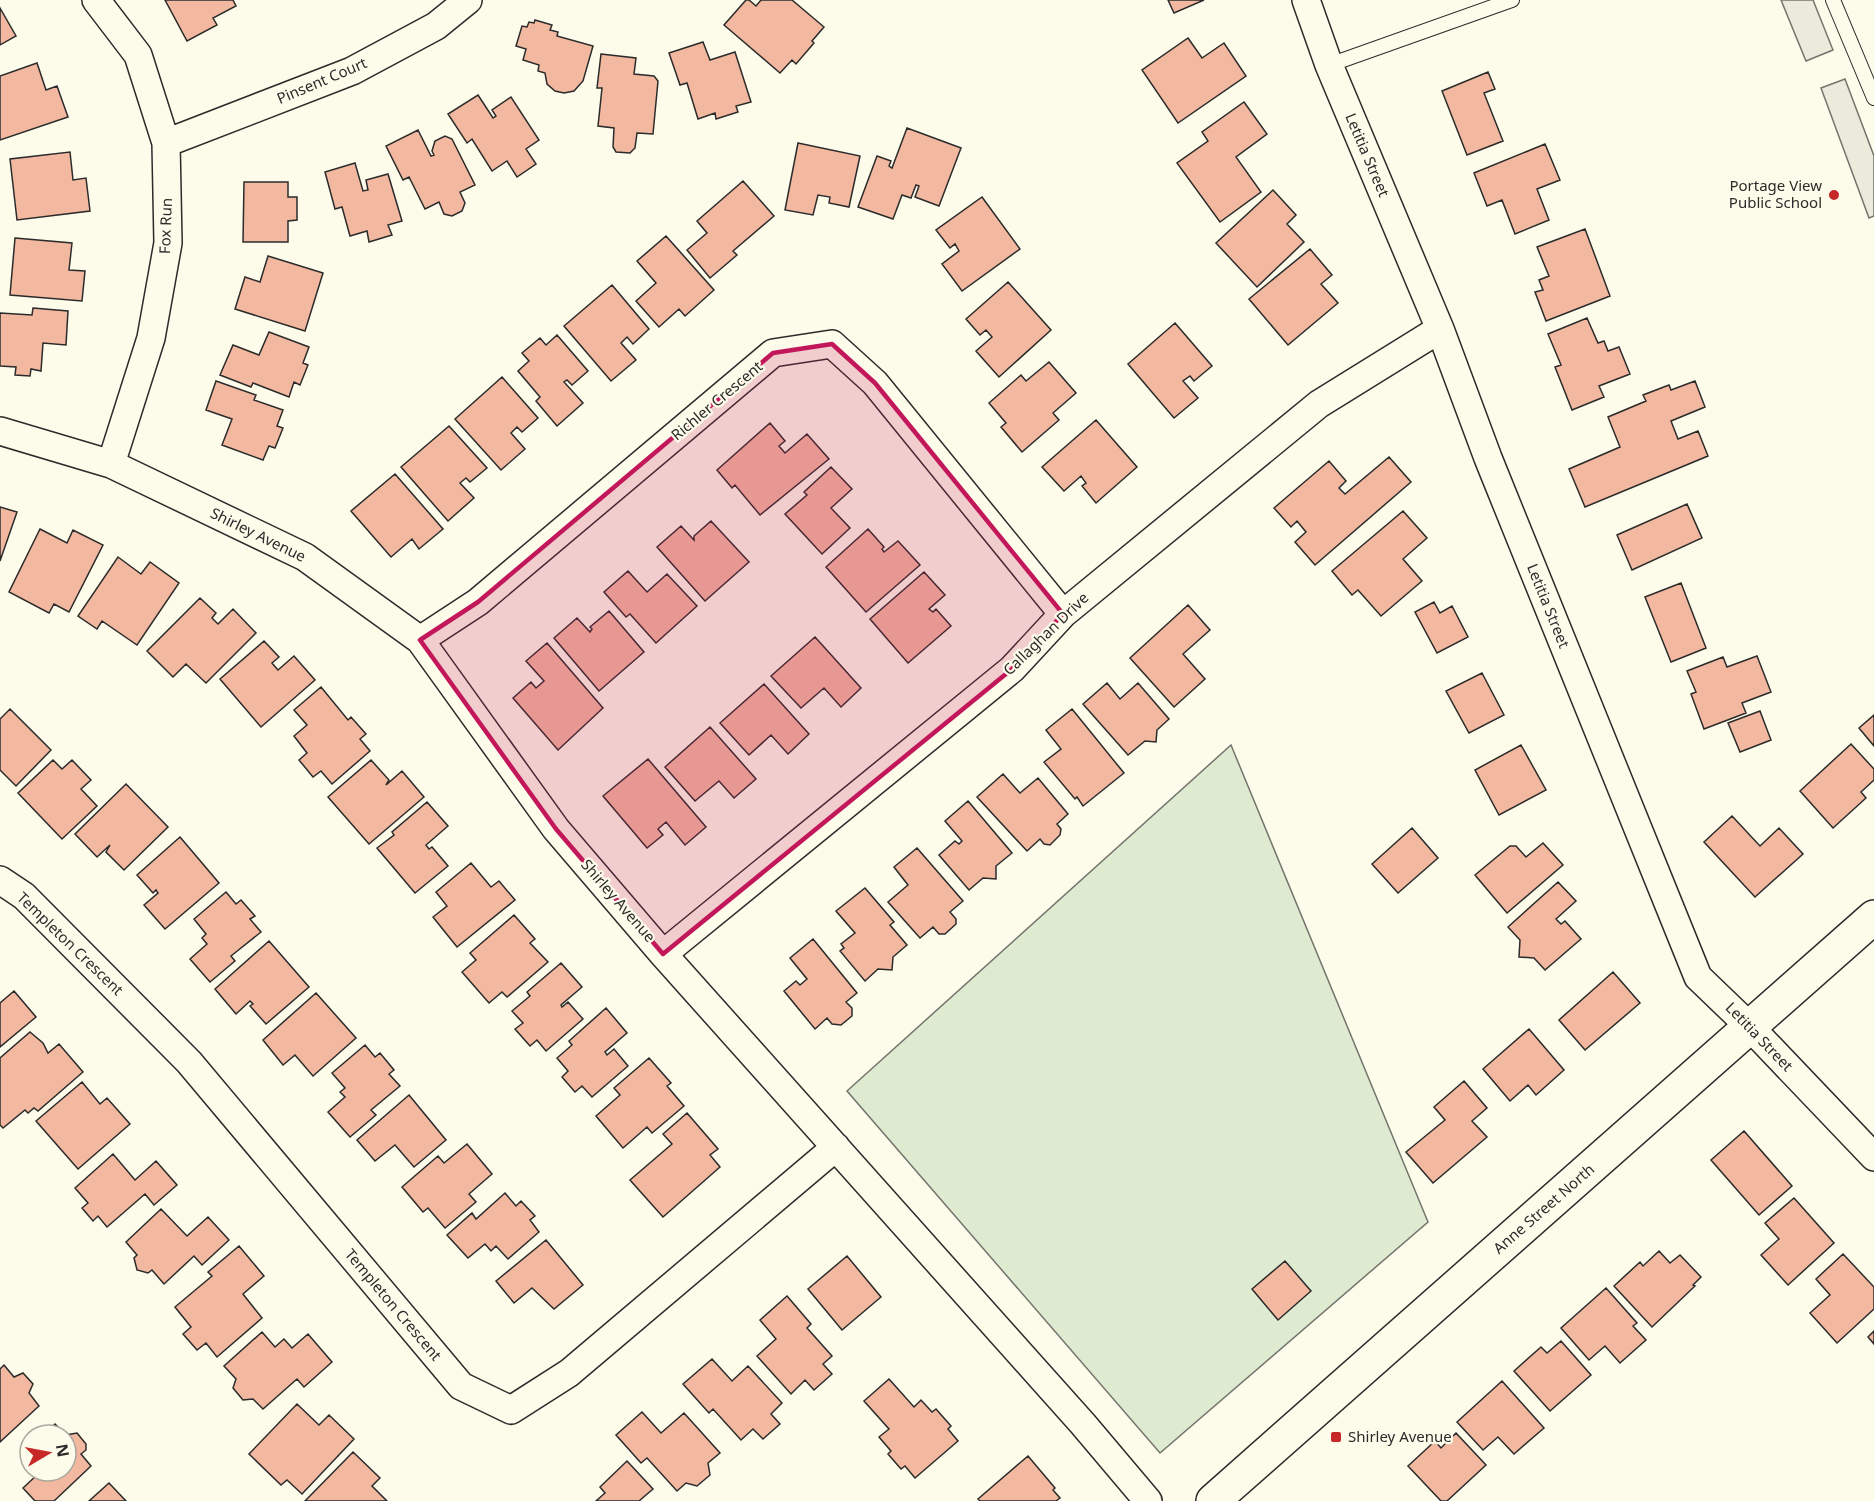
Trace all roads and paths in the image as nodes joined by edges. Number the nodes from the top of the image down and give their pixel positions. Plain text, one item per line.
1 (96, 0) edge
2 (468, 0) edge
3 (1306, 0) edge
4 (1512, 0) edge
5 (1833, 0) edge
6 (1329, 65) junction
7 (1874, 98) edge
8 (166, 143) junction
9 (1440, 329) junction
10 (0, 431) edge
11 (111, 464) junction
12 (1064, 614) junction
13 (420, 640) junction
14 (0, 880) edge
15 (1874, 917) edge
16 (663, 954) junction
17 (1750, 1027) junction
18 (837, 1147) junction
19 (1874, 1157) edge
20 (1148, 1501) edge
21 (1213, 1501) edge

1 - 8 street, Fox Run
2 - 8 street, Pinsent Court
3 - 6 street, Letitia Street
4 - 6 lane
5 - 7 lane
6 - 9 street, Letitia Street
8 - 11 street, Fox Run
9 - 12 street, Callaghan Drive
9 - 17 street, Letitia Street
10 - 11 street, Shirley Avenue
11 - 13 street, Shirley Avenue
12 - 13 street, Richler Crescent
12 - 16 street, Callaghan Drive
13 - 16 street, Shirley Avenue
14 - 18 street, Templeton Crescent
15 - 17 street, Anne Street North
16 - 18 street, Shirley Avenue
17 - 19 street, Letitia Street
17 - 21 street, Anne Street North
18 - 20 street, Shirley Avenue

